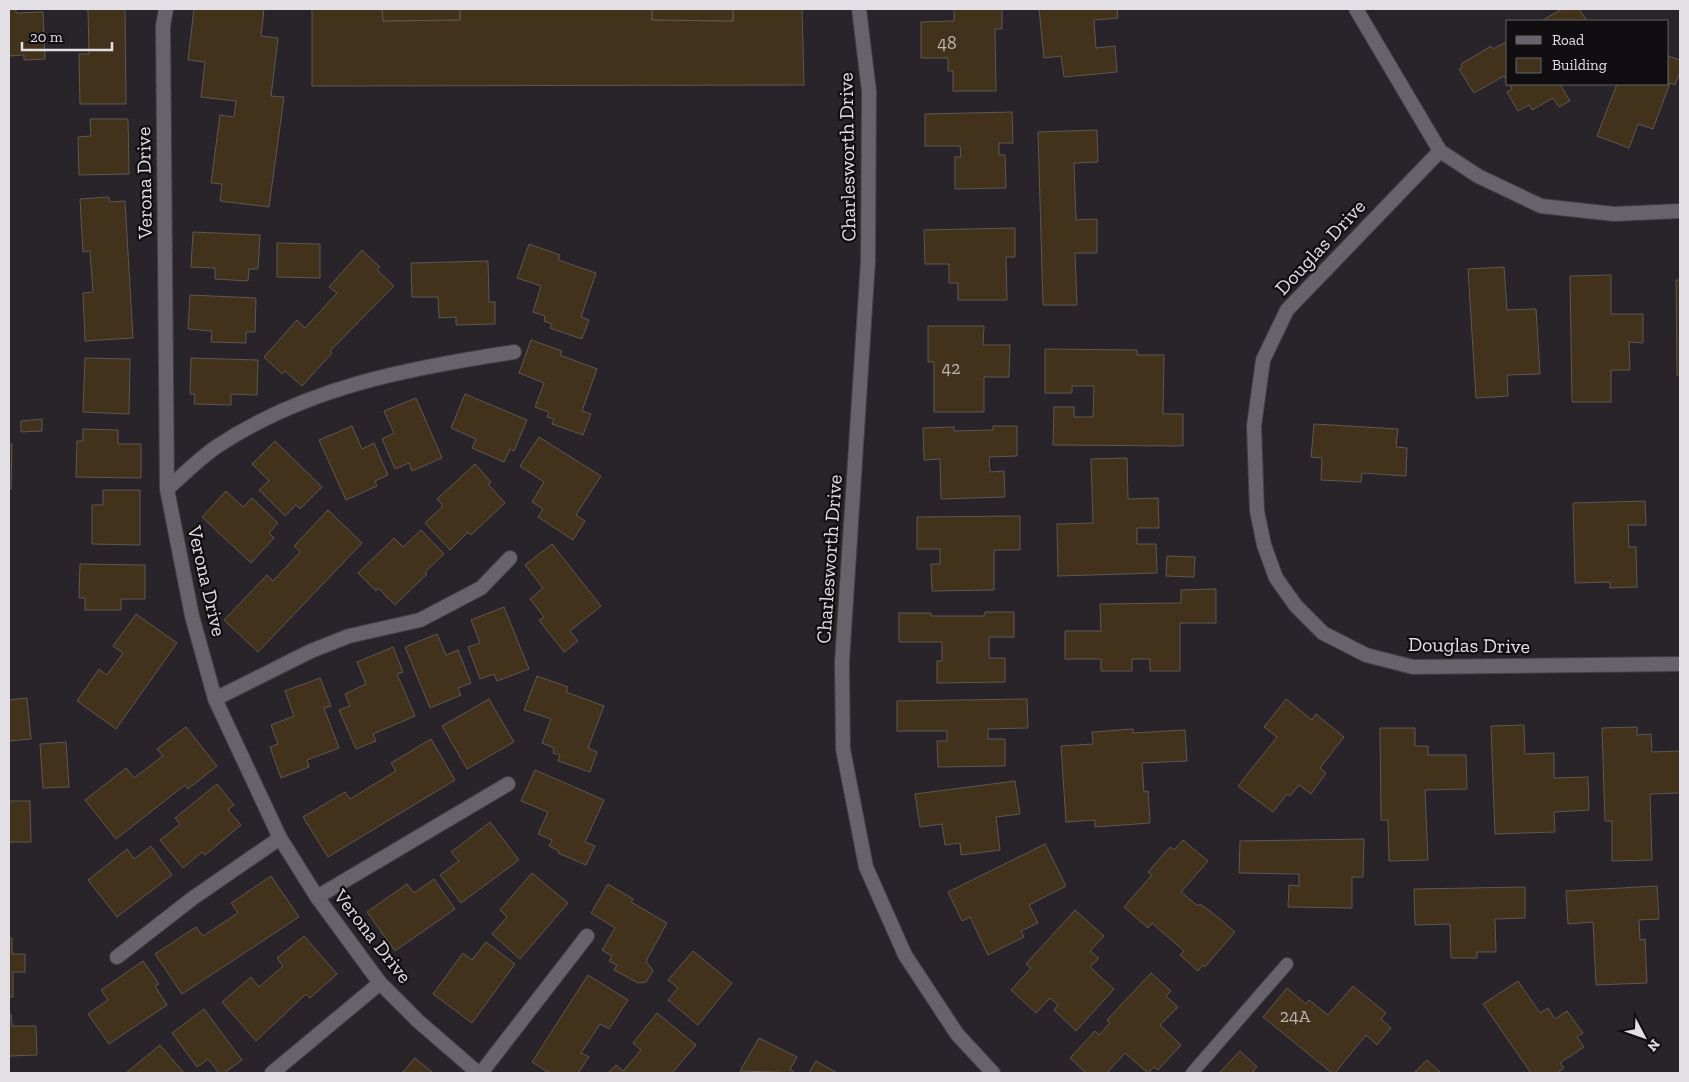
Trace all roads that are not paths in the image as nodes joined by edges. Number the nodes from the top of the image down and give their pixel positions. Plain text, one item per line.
1 (166, 9) edge
2 (859, 9) edge
3 (1356, 9) edge
4 (1440, 151) junction
5 (1680, 211) edge
6 (514, 352) dead end
7 (167, 489) junction
8 (510, 558) dead end
9 (1680, 664) edge
10 (214, 699) junction
11 (508, 784) dead end
12 (280, 838) junction
13 (317, 897) junction
14 (586, 936) dead end
15 (117, 957) dead end
16 (1286, 964) dead end
17 (380, 984) junction
18 (272, 1073) edge
19 (479, 1073) edge
20 (993, 1073) edge
21 (1192, 1073) edge

1 - 7 street, Verona Drive
2 - 20 street, Charlesworth Drive
3 - 4 street
4 - 5 street
4 - 9 street, Douglas Drive
6 - 7 street
7 - 10 street, Verona Drive
8 - 10 street
10 - 12 street, Verona Drive
11 - 13 street
12 - 13 street, Verona Drive
12 - 15 street
13 - 17 street, Verona Drive
14 - 19 street
16 - 21 lane
17 - 18 street
17 - 19 street, Verona Drive

